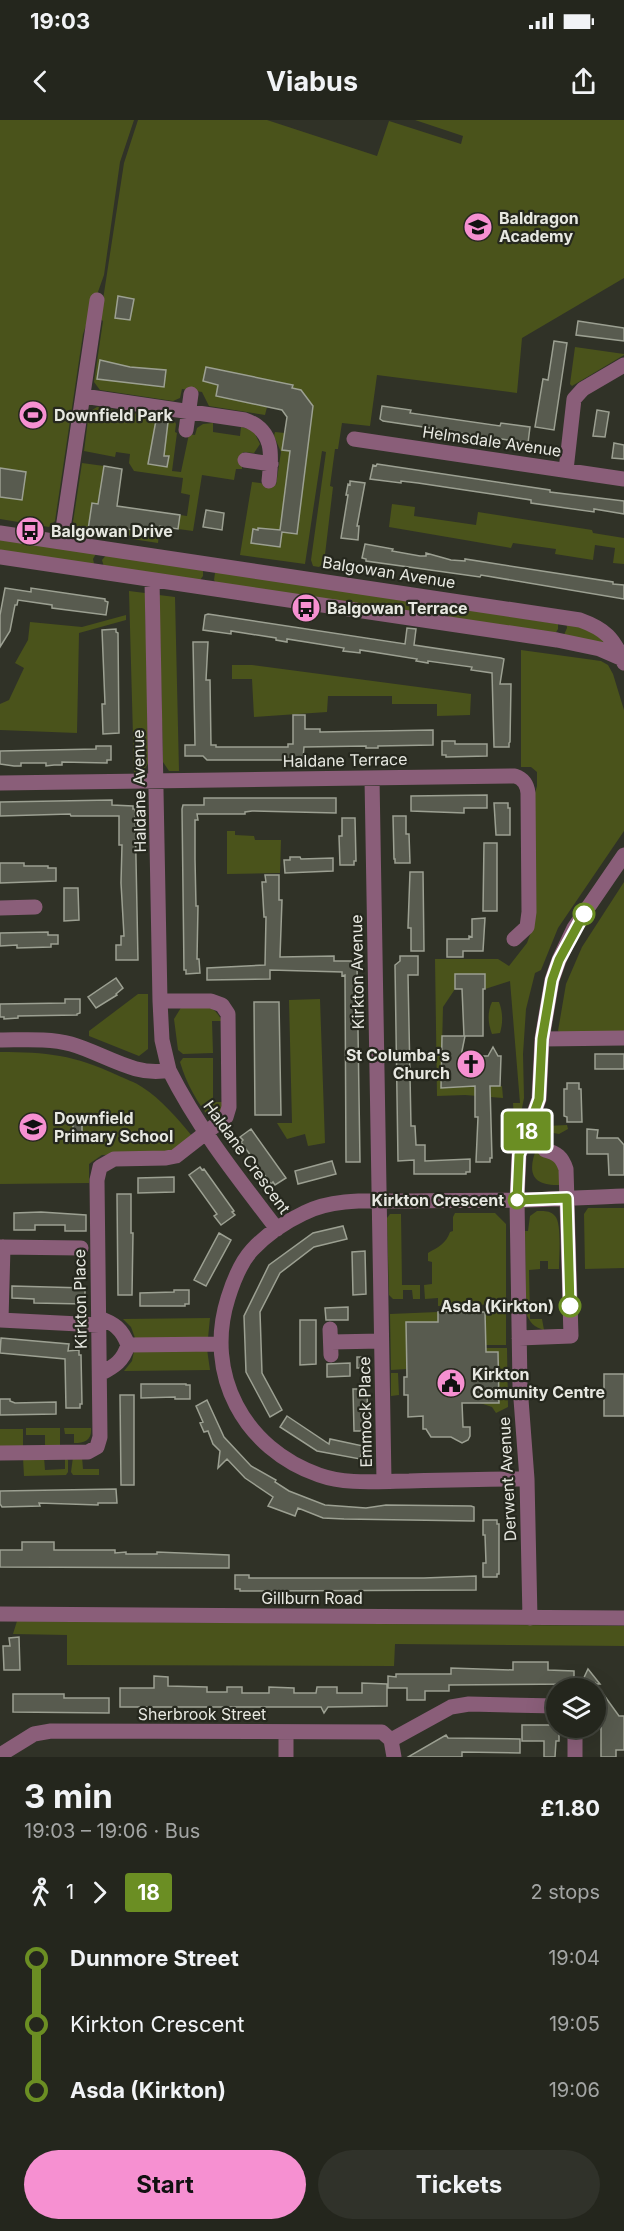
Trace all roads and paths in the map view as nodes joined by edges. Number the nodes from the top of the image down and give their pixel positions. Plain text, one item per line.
1 (97, 300) dead end
2 (624, 365) edge
3 (191, 394) dead end
4 (83, 396) junction
5 (189, 412) junction
6 (186, 430) dead end
7 (354, 439) dead end
8 (245, 460) dead end
9 (271, 464) junction
10 (566, 470) junction
11 (624, 479) edge
12 (268, 480) dead end
13 (0, 533) edge
14 (61, 542) junction
15 (103, 549) junction
16 (0, 556) edge
17 (212, 564) junction
18 (99, 572) junction
19 (152, 580) junction
20 (208, 588) junction
21 (560, 616) junction
22 (557, 640) junction
23 (623, 661) edge
24 (372, 778) junction
25 (157, 780) junction
26 (0, 783) edge
27 (624, 855) edge
28 (35, 907) dead end
29 (0, 908) edge
30 (514, 939) dead end
31 (160, 1001) junction
32 (624, 1038) edge
33 (542, 1039) junction
34 (0, 1040) edge
35 (169, 1070) junction
36 (205, 1134) junction
37 (545, 1150) dead end
38 (624, 1196) edge
39 (567, 1198) junction
40 (517, 1200) junction
41 (378, 1201) junction
42 (277, 1229) junction
43 (1, 1246) edge
44 (81, 1248) dead end
45 (0, 1320) edge
46 (99, 1322) junction
47 (519, 1338) junction
48 (381, 1341) junction
49 (330, 1342) dead end
50 (219, 1344) junction
51 (128, 1345) junction
52 (100, 1374) junction
53 (0, 1453) edge
54 (527, 1479) junction
55 (384, 1481) junction
56 (0, 1614) edge
57 (530, 1618) junction
58 (624, 1618) edge
59 (546, 1706) edge
60 (286, 1732) junction
61 (575, 1738) edge
62 (391, 1740) junction
63 (0, 1755) edge
64 (286, 1757) edge
65 (394, 1757) edge
66 (575, 1757) edge

1 - 4 street
2 - 10 street
3 - 5 street
4 - 5 street
4 - 14 street
5 - 6 street
5 - 9 street
7 - 10 street, Helmsdale Avenue
8 - 9 street
9 - 12 street
10 - 11 street, Helmsdale Avenue
13 - 14 street, Balgowan Avenue
14 - 15 street, Balgowan Avenue
15 - 17 street, Balgowan Avenue
15 - 18 street
16 - 18 street, Balgowan Avenue
17 - 20 street
17 - 21 street, Balgowan Avenue
18 - 19 street, Balgowan Avenue
19 - 20 street, Balgowan Avenue
19 - 25 street, Haldane Avenue
20 - 22 street, Balgowan Avenue
21 - 22 street
21 - 23 street, Balgowan Avenue
22 - 23 street, Balgowan Avenue
24 - 25 street, Haldane Terrace
24 - 30 street, Haldane Terrace
24 - 41 street, Kirkton Avenue
25 - 26 street, Haldane Terrace
25 - 31 street, Haldane Avenue
27 - 33 street, Derwent Avenue
28 - 29 street
31 - 35 street, Haldane Avenue
31 - 36 street
32 - 33 street
33 - 40 street, Derwent Avenue
34 - 35 street
35 - 36 street, Haldane Crescent
36 - 42 street, Haldane Crescent
36 - 46 street, Kirkton Place
37 - 39 street
38 - 39 street
39 - 40 street
39 - 47 street
40 - 41 street
40 - 47 street, Derwent Avenue
41 - 42 street
41 - 48 street, Emmock Place
42 - 50 street
43 - 44 street
43 - 45 street
45 - 46 street
46 - 51 street
46 - 52 street, Kirkton Place
47 - 54 street, Derwent Avenue
48 - 49 street, Emmock Place
48 - 55 street, Emmock Place
50 - 51 street
50 - 55 street
51 - 52 street
52 - 53 street, Kirkton Place
54 - 55 street
54 - 57 street, Derwent Avenue
56 - 57 street, Gillburn Road
57 - 58 street, Gillburn Road
59 - 62 street
60 - 62 street, Sherbrook Street
60 - 63 street, Sherbrook Street
60 - 64 street
61 - 66 street
62 - 65 street

